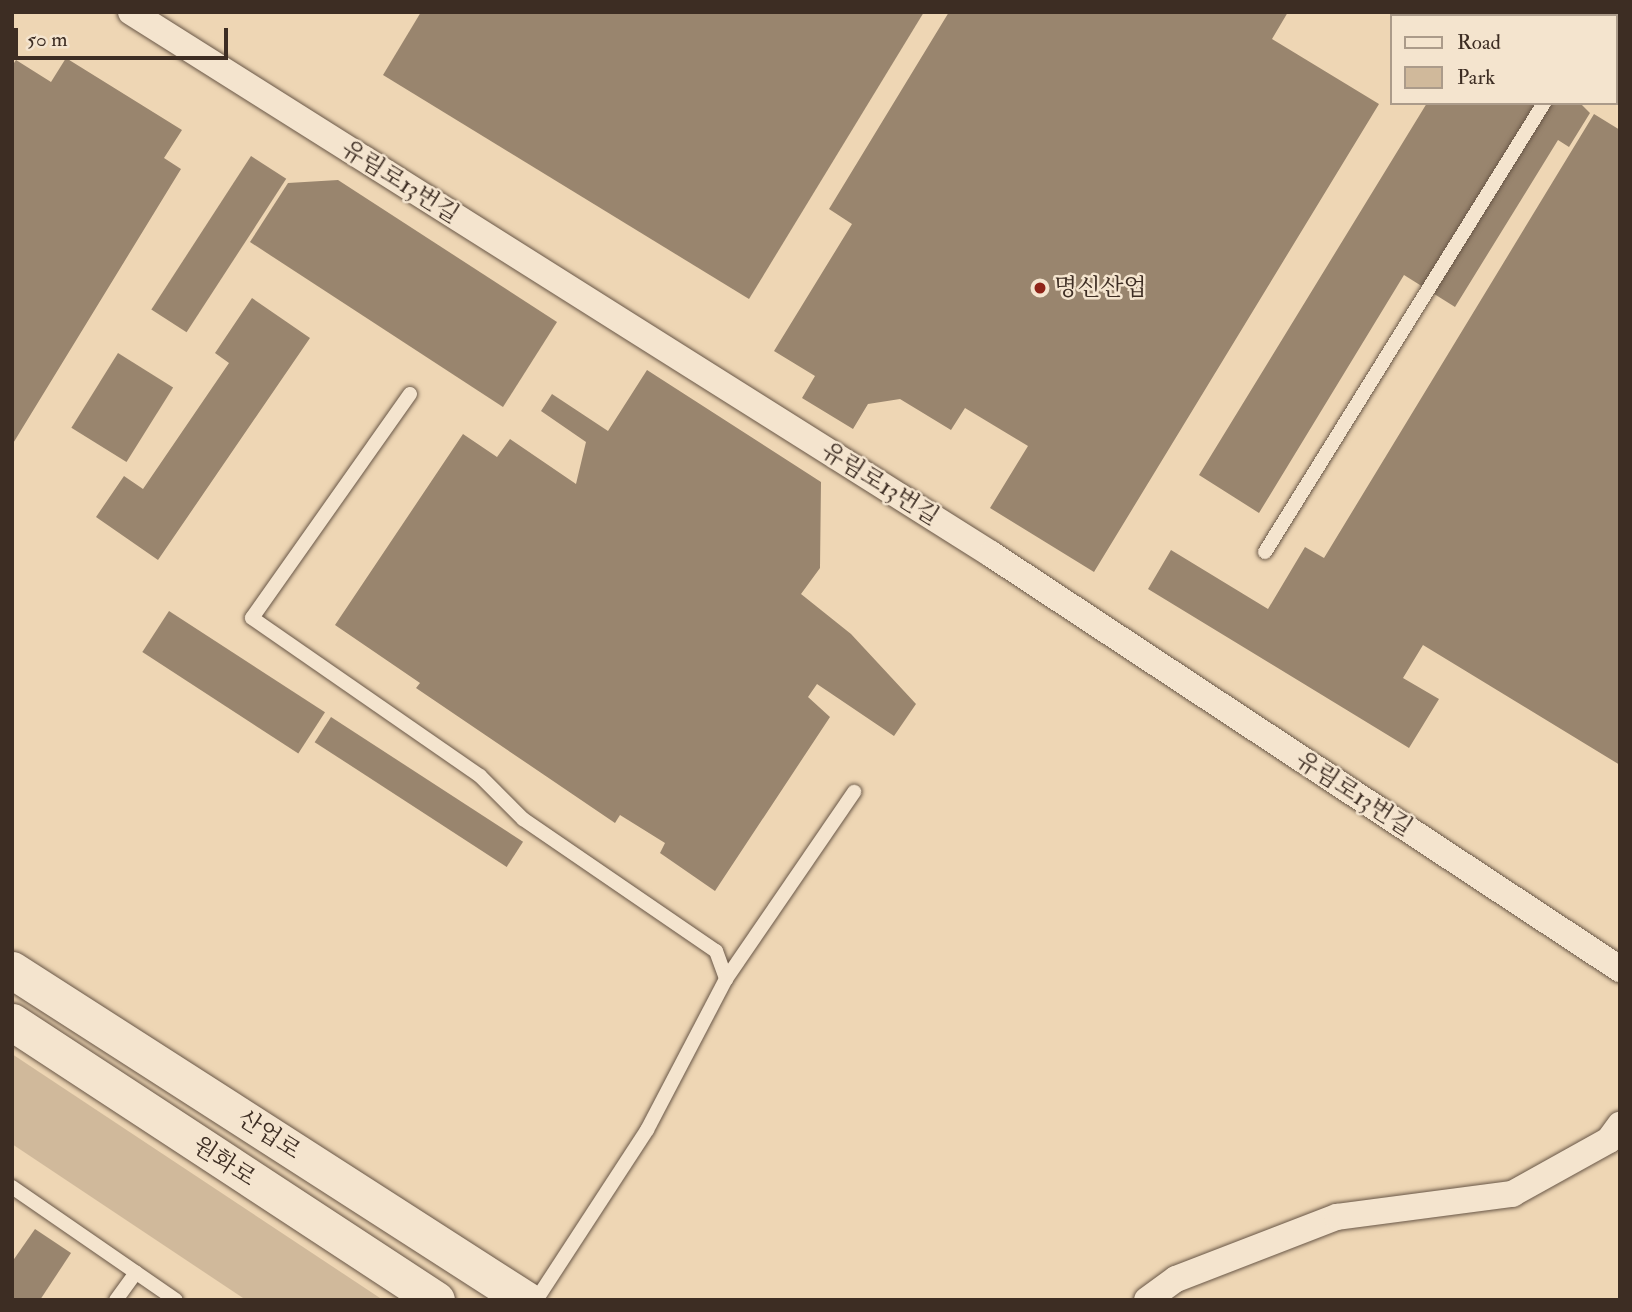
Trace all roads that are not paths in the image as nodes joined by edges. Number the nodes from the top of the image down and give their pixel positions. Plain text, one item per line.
1 (131, 12) edge
2 (1543, 105) edge
3 (410, 394) dead end
4 (1265, 552) dead end
5 (854, 792) dead end
6 (1620, 969) edge
7 (12, 970) edge
8 (726, 979) junction
9 (12, 1022) edge
10 (1620, 1125) edge
11 (12, 1187) edge
12 (136, 1272) junction
13 (116, 1300) edge
14 (176, 1300) edge
15 (436, 1300) edge
16 (526, 1300) edge
17 (536, 1300) edge
18 (1147, 1300) edge

1 - 6 street, 유림로13번길
2 - 4 lane
3 - 8 lane
5 - 8 lane
7 - 16 street, 산업로
8 - 17 lane
9 - 15 street, 원화로
10 - 18 street
11 - 12 lane
12 - 13 lane
12 - 14 lane

